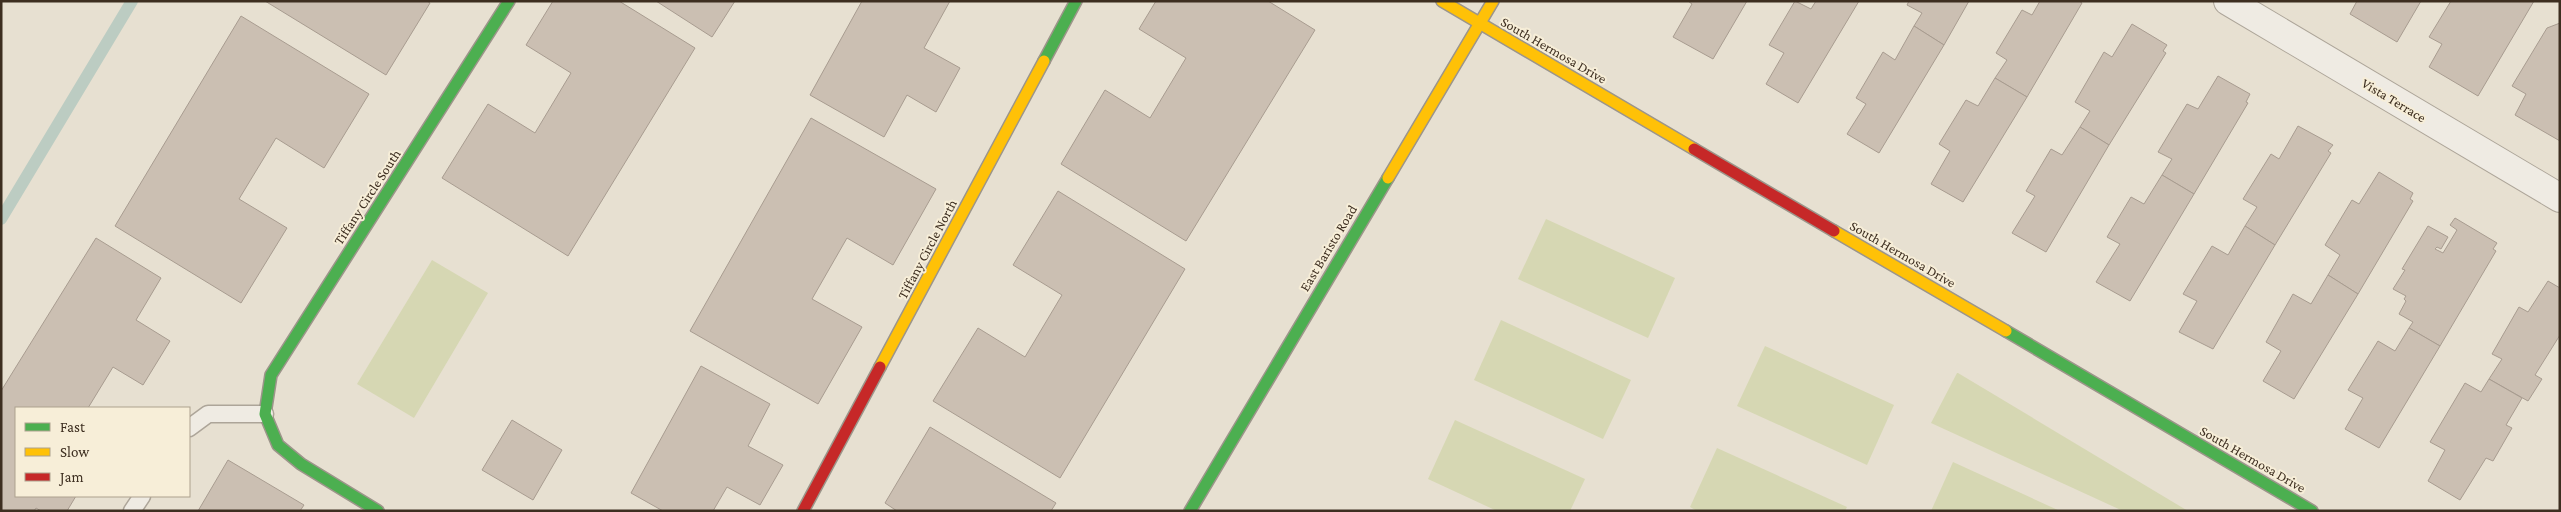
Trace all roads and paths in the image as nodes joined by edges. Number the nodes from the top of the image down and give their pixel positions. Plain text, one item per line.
1 (509, 1) edge
2 (1076, 1) edge
3 (1442, 1) edge
4 (1493, 1) edge
5 (2228, 1) edge
6 (1479, 24) junction
7 (2560, 198) edge
8 (265, 414) junction
9 (190, 427) edge
10 (141, 497) edge
11 (132, 511) edge
12 (378, 511) edge
13 (804, 511) edge
14 (1190, 511) edge
15 (2312, 511) edge

1 - 8 street, Tiffany Circle South
2 - 13 street, Tiffany Circle North
3 - 6 street, South Hermosa Drive
4 - 6 street, East Baristo Road
5 - 7 street, Vista Terrace
6 - 14 street, East Baristo Road
6 - 15 street, South Hermosa Drive
8 - 9 lane
8 - 12 street
10 - 11 lane

